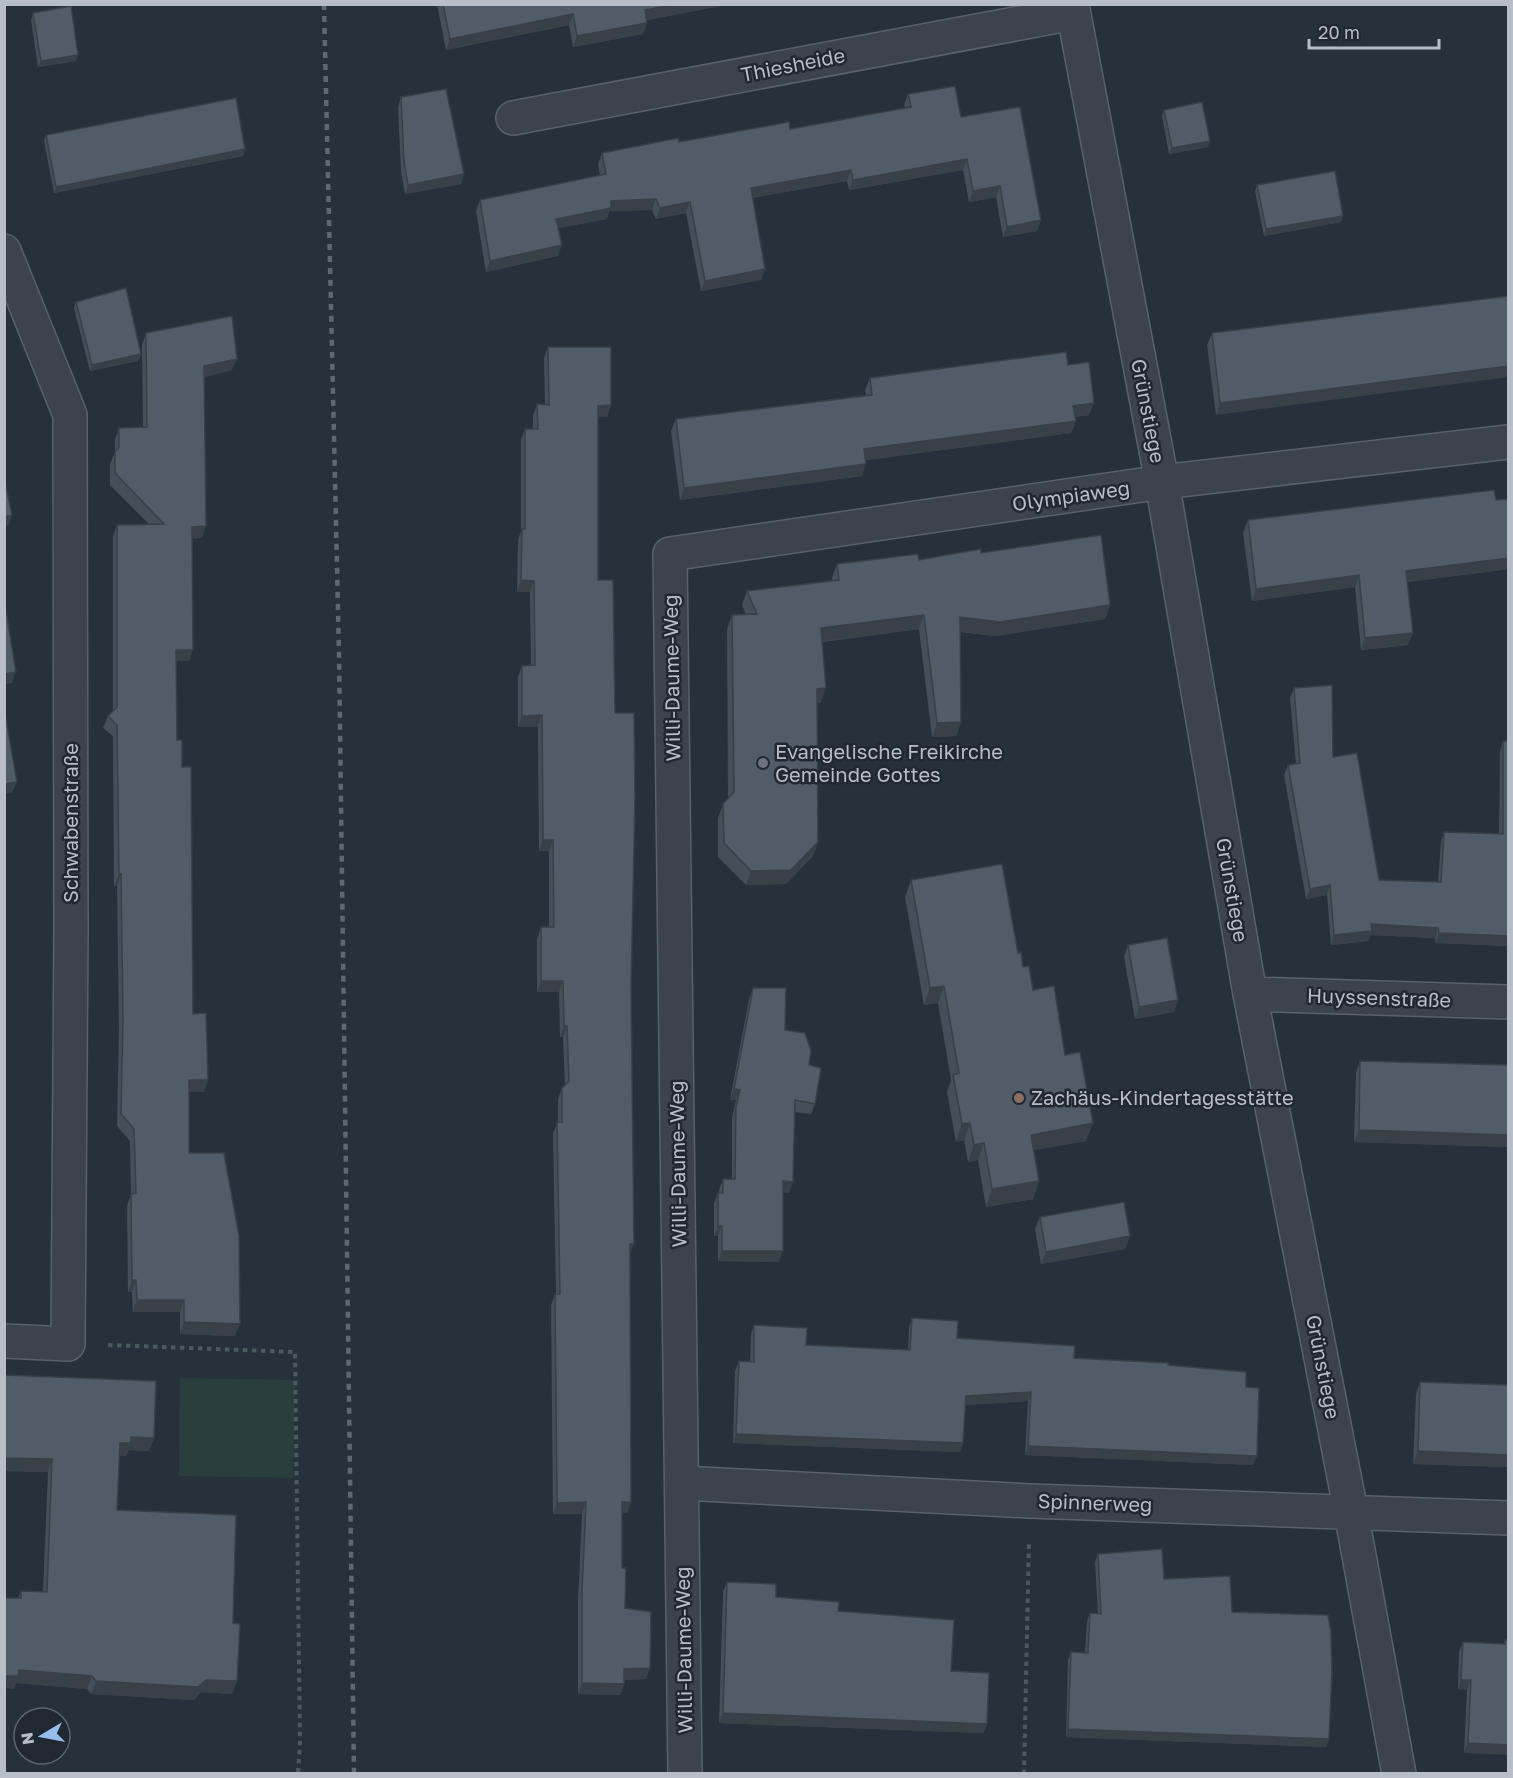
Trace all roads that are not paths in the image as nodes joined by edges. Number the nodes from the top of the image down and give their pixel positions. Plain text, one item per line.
1 (1072, 8) edge
2 (513, 118) dead end
3 (4, 251) edge
4 (1509, 442) edge
5 (1162, 482) junction
6 (670, 554) joint
7 (1250, 994) junction
8 (1509, 1002) edge
9 (4, 1341) edge
10 (682, 1483) junction
11 (1351, 1512) junction
12 (1509, 1518) edge
13 (686, 1773) edge
14 (1399, 1773) edge

1 - 2 street, Thiesheide
1 - 5 street, Grünstiege
3 - 9 street, Schwabenstraße
4 - 5 street, Olympiaweg
5 - 6 street, Olympiaweg
5 - 7 street, Grünstiege
6 - 10 street, Willi-Daume-Weg
7 - 8 street, Huyssenstraße
7 - 11 street, Grünstiege
10 - 11 street, Spinnerweg
10 - 13 street, Willi-Daume-Weg
11 - 12 street, Spinnerweg
11 - 14 street, Grünstiege

